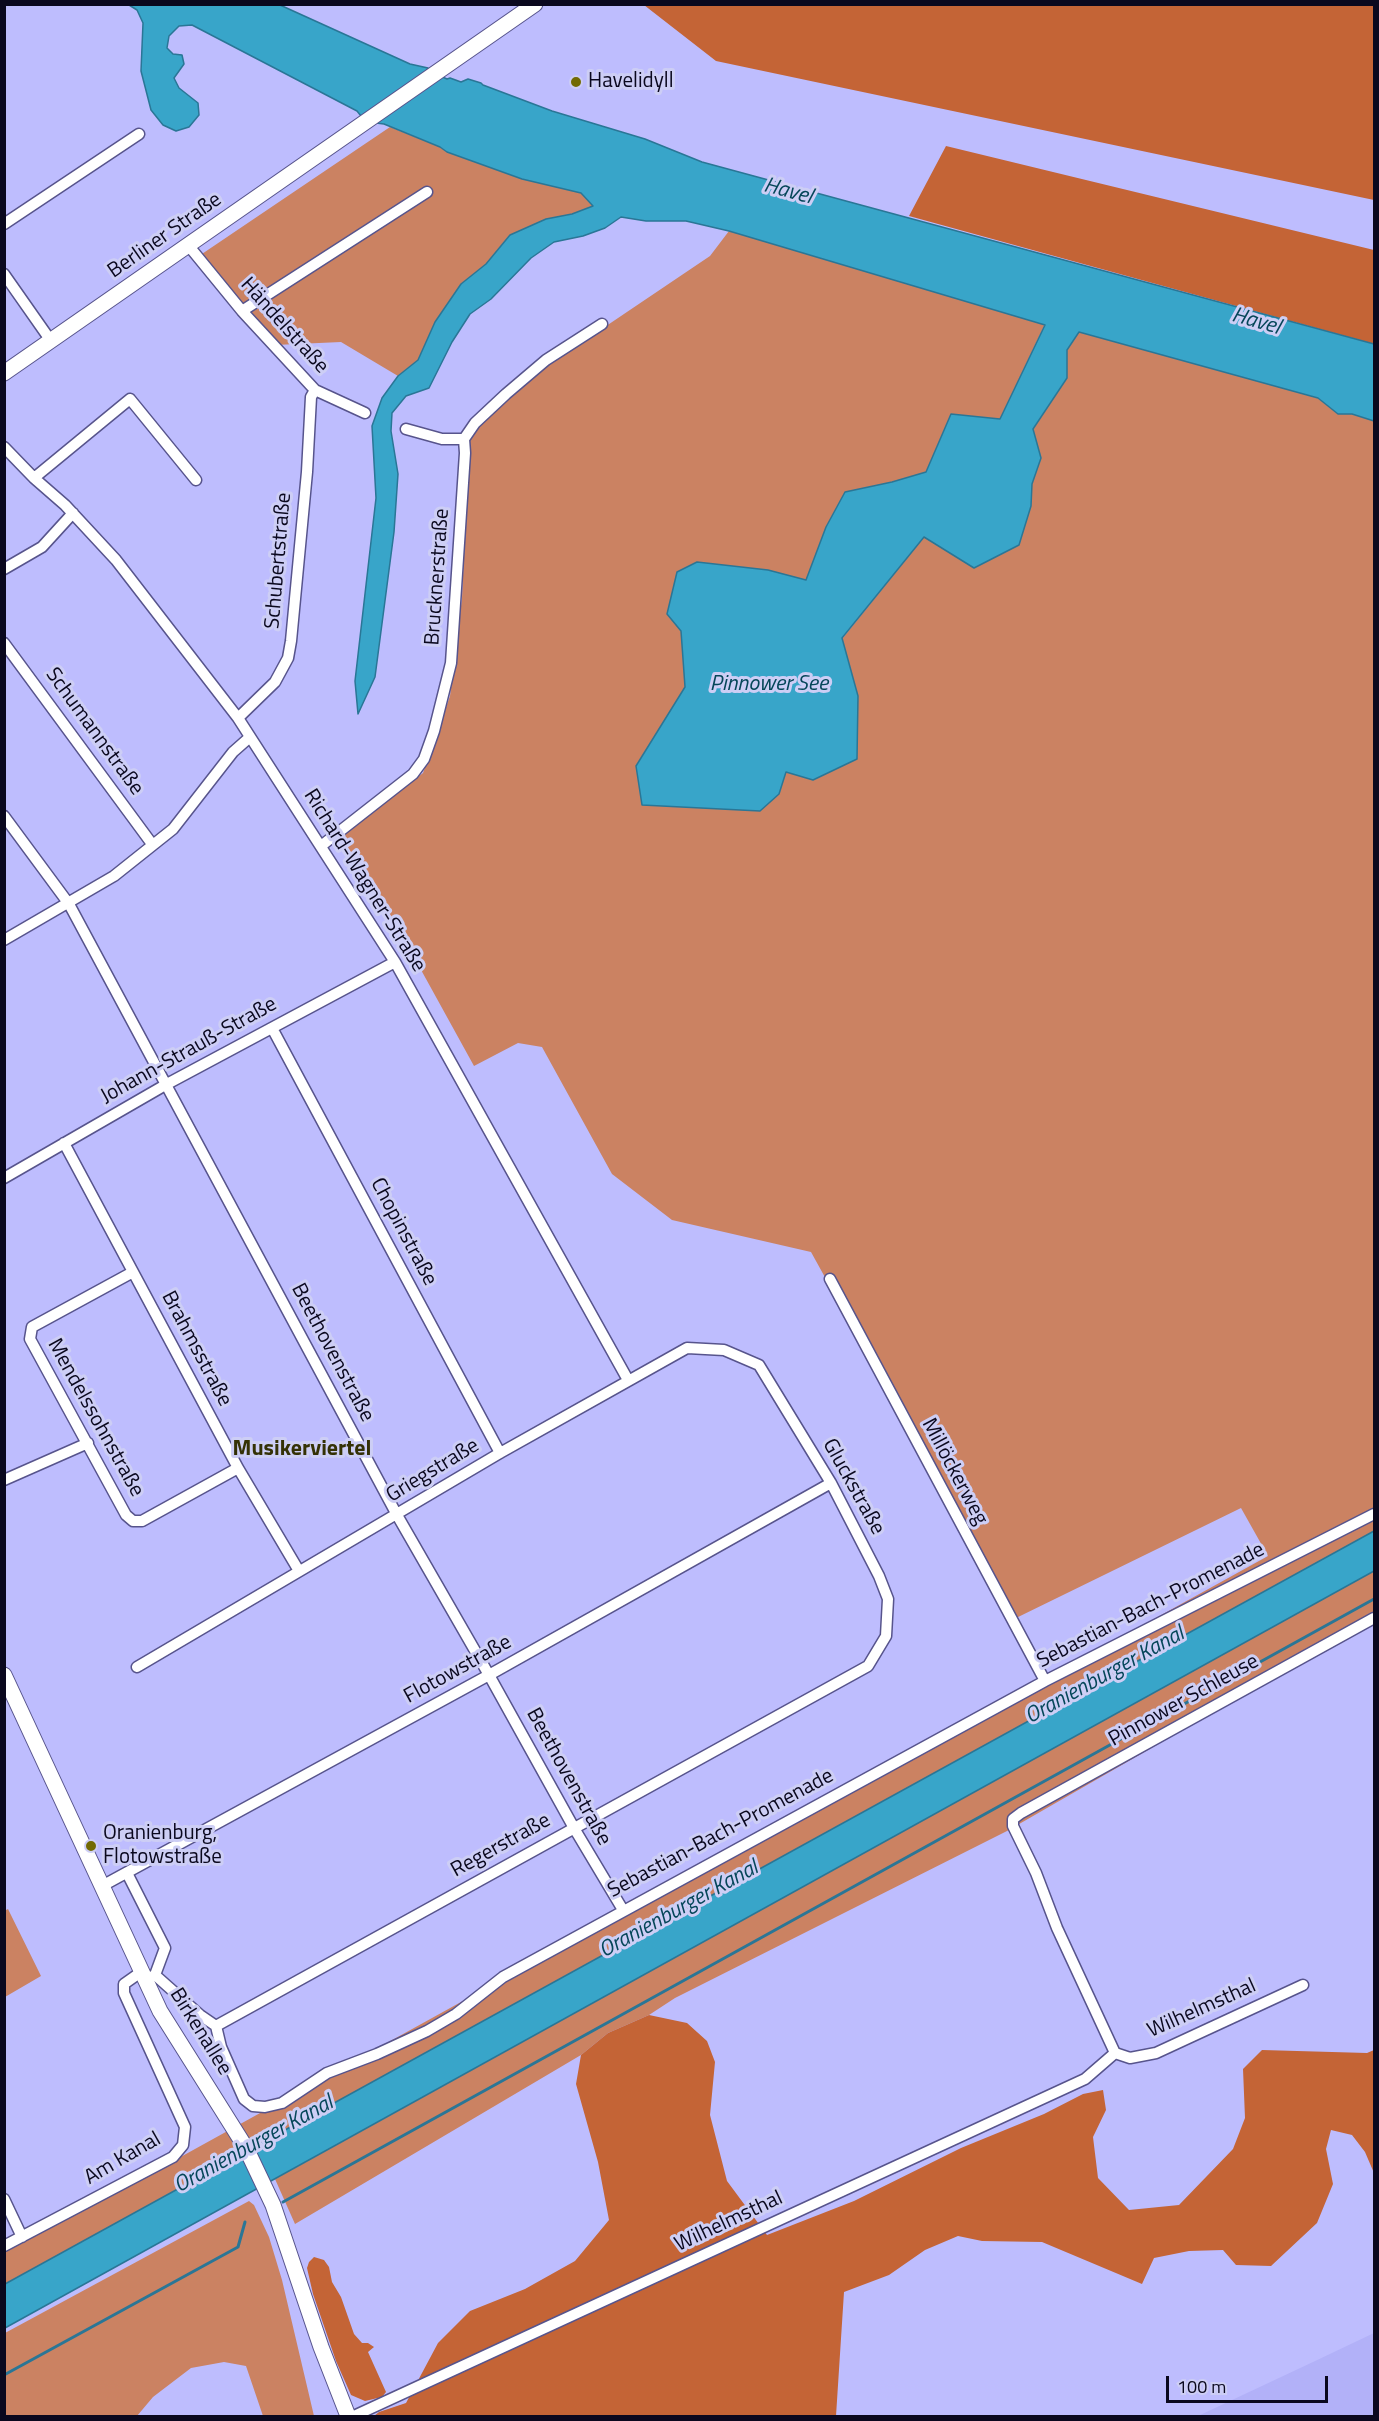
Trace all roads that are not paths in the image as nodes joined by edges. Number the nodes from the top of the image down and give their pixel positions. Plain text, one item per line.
1 (535, 4) edge
2 (139, 134) dead end
3 (427, 192) dead end
4 (4, 224) edge
5 (188, 245) junction
6 (4, 274) edge
7 (242, 310) junction
8 (602, 324) dead end
9 (51, 340) junction
10 (4, 373) edge
11 (315, 390) junction
12 (365, 413) dead end
13 (406, 429) dead end
14 (464, 439) junction
15 (4, 447) edge
16 (34, 478) junction
17 (196, 480) dead end
18 (72, 513) junction
19 (4, 569) edge
20 (4, 643) edge
21 (238, 718) junction
22 (250, 737) junction
23 (4, 816) edge
24 (152, 844) junction
25 (321, 846) junction
26 (69, 904) junction
27 (4, 940) edge
28 (395, 962) junction
29 (272, 1028) junction
30 (167, 1084) junction
31 (64, 1143) junction
32 (4, 1178) edge
33 (133, 1272) junction
34 (830, 1280) dead end
35 (759, 1365) joint
36 (627, 1380) junction
37 (88, 1443) junction
38 (500, 1453) junction
39 (238, 1468) junction
40 (4, 1479) edge
41 (831, 1483) junction
42 (1374, 1514) edge
43 (397, 1515) junction
44 (299, 1571) junction
45 (1374, 1618) edge
46 (886, 1636) joint
47 (137, 1667) dead end
48 (4, 1675) edge
49 (489, 1675) junction
50 (1045, 1681) junction
51 (573, 1828) junction
52 (127, 1873) junction
53 (102, 1886) junction
54 (623, 1910) junction
55 (147, 1976) junction
56 (1303, 1985) dead end
57 (216, 2026) junction
58 (1114, 2053) junction
59 (4, 2199) edge
60 (22, 2237) junction
61 (4, 2246) edge
62 (348, 2416) edge
63 (354, 2416) edge

1 - 5 street, Berliner Straße
2 - 4 street
3 - 7 street
5 - 7 street, Händelstraße
5 - 9 street, Berliner Straße
6 - 9 street
7 - 11 street, Händelstraße
8 - 14 street
9 - 10 street, Berliner Straße
11 - 12 street, Händelstraße
11 - 21 street, Schubertstraße
13 - 14 street
14 - 25 street, Brucknerstraße
15 - 16 street, Richard-Wagner-Straße
16 - 17 street
16 - 18 street, Richard-Wagner-Straße
18 - 19 street
18 - 21 street, Richard-Wagner-Straße
20 - 24 street, Schumannstraße
21 - 22 street, Richard-Wagner-Straße
22 - 24 street
22 - 25 street, Richard-Wagner-Straße
23 - 26 street, Beethovenstraße
24 - 26 street
25 - 28 street, Richard-Wagner-Straße
26 - 27 street
26 - 30 street, Beethovenstraße
28 - 29 street, Johann-Strauß-Straße
28 - 36 street, Richard-Wagner-Straße
29 - 30 street, Johann-Strauß-Straße
29 - 38 street, Chopinstraße
30 - 31 street, Johann-Strauß-Straße
30 - 43 street, Beethovenstraße
31 - 32 street, Johann-Strauß-Straße
31 - 33 street, Brahmsstraße
33 - 37 street, Mendelssohnstraße
33 - 39 street, Brahmsstraße
34 - 50 street, Millöckerweg
35 - 36 street, Griegstraße
35 - 41 street, Gluckstraße
36 - 38 street, Griegstraße
37 - 39 street, Mendelssohnstraße
37 - 40 street
38 - 43 street, Griegstraße
39 - 44 street, Brahmsstraße
41 - 46 street, Gluckstraße
41 - 49 street, Flotowstraße
42 - 50 street, Sebastian-Bach-Promenade
43 - 44 street, Griegstraße
43 - 49 street, Beethovenstraße
44 - 47 street, Griegstraße
45 - 58 street, Pinnower Schleuse
46 - 51 street, Regerstraße
48 - 53 street, Birkenallee
49 - 51 street, Beethovenstraße
49 - 52 street, Flotowstraße
50 - 54 street, Sebastian-Bach-Promenade
51 - 54 street, Beethovenstraße
51 - 57 street, Regerstraße
52 - 53 street, Flotowstraße
52 - 55 street
53 - 55 street, Birkenallee
54 - 57 street, Sebastian-Bach-Promenade
55 - 57 street
55 - 60 street, Am Kanal
55 - 62 street, Birkenallee
56 - 58 street, Wilhelmsthal
58 - 63 street, Wilhelmsthal
59 - 60 street
60 - 61 street, Am Kanal

